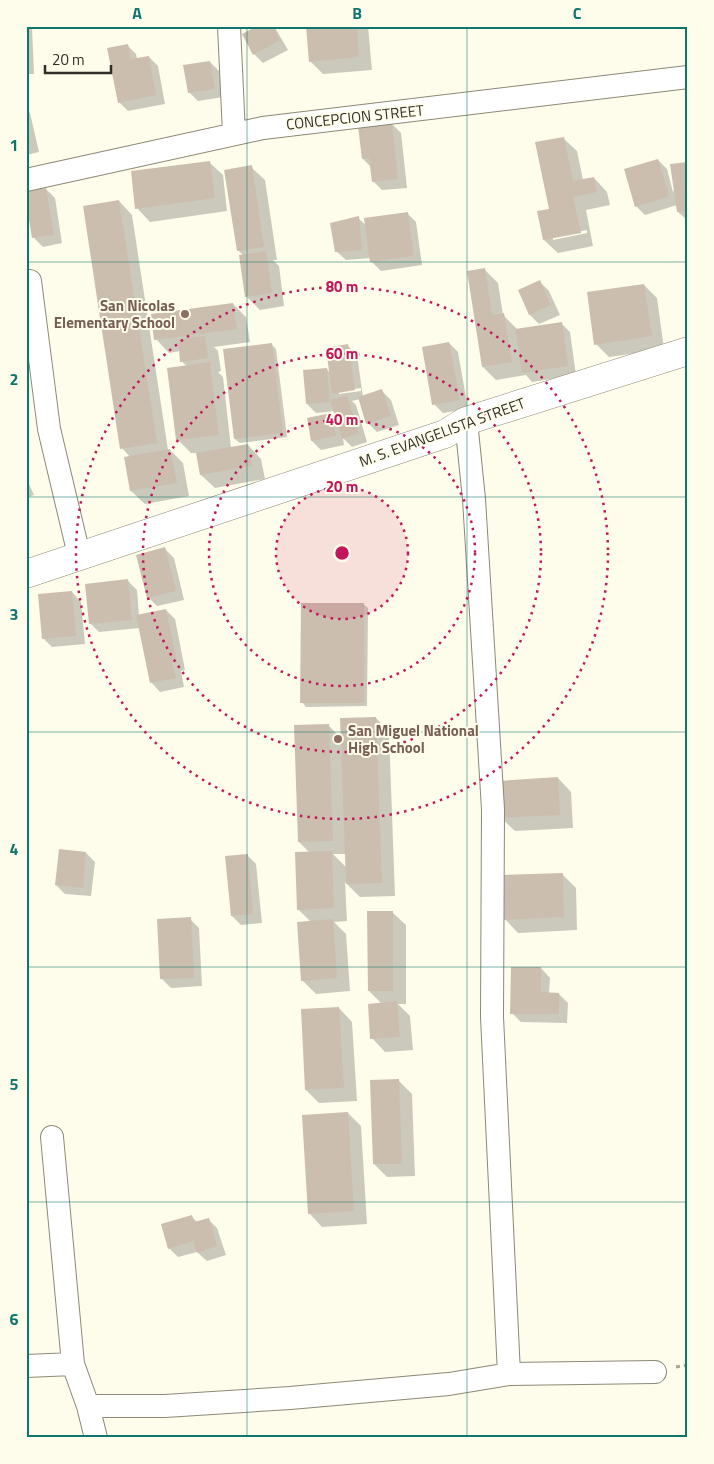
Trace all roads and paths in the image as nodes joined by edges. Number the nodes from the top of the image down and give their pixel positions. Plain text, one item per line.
1 (229, 26) edge
2 (688, 77) edge
3 (234, 134) junction
4 (26, 180) edge
5 (30, 281) dead end
6 (688, 351) edge
7 (466, 421) junction
8 (79, 555) junction
9 (26, 574) edge
10 (52, 1138) dead end
11 (73, 1364) junction
12 (26, 1366) edge
13 (655, 1372) dead end
14 (509, 1374) junction
15 (88, 1406) junction
16 (96, 1438) edge

1 - 3 street
2 - 3 street, CONCEPCION STREET
3 - 4 street, CONCEPCION STREET
5 - 8 street
6 - 7 street, M. S. EVANGELISTA STREET
7 - 8 street, M. S. EVANGELISTA STREET
7 - 14 street
8 - 9 street, M. S. EVANGELISTA STREET
10 - 11 street
11 - 12 street
11 - 15 street
13 - 14 street
14 - 15 street
15 - 16 street

